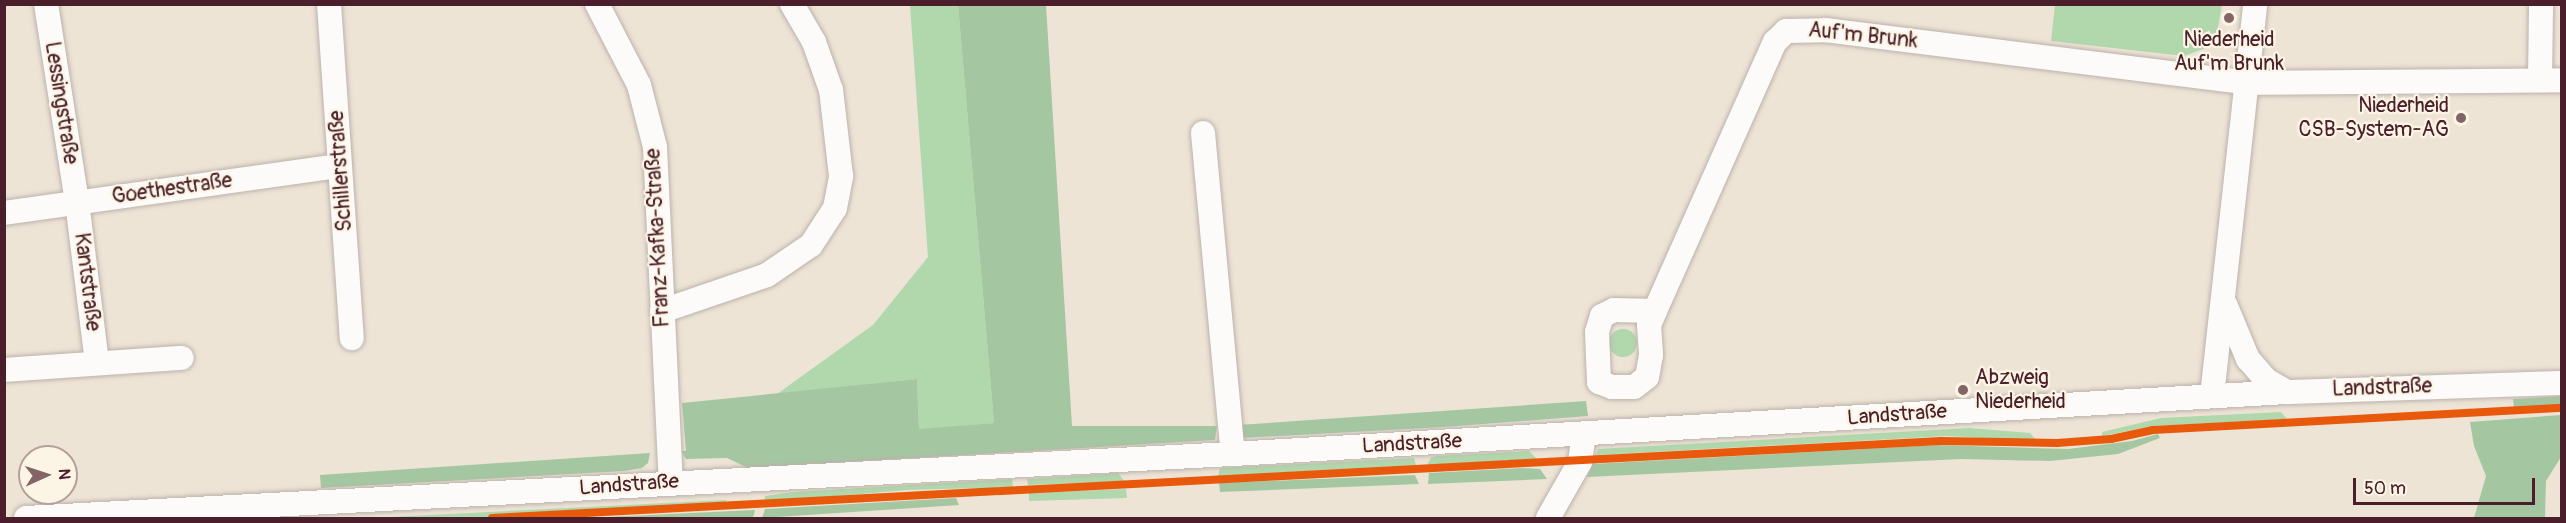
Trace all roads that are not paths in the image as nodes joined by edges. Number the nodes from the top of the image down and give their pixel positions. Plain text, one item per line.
1 (45, 4) edge
2 (329, 4) edge
3 (597, 4) edge
4 (792, 4) edge
5 (2254, 4) edge
6 (2541, 4) edge
7 (2551, 80) edge
8 (2248, 83) junction
9 (1203, 133) dead end
10 (340, 166) junction
11 (77, 202) junction
12 (4, 213) edge
13 (2224, 300) junction
14 (662, 311) junction
15 (1655, 311) dead end
16 (352, 338) dead end
17 (182, 358) dead end
18 (97, 363) junction
19 (4, 370) edge
20 (2562, 383) edge
21 (2287, 392) junction
22 (2212, 396) junction
23 (1584, 434) junction
24 (1233, 454) junction
25 (671, 482) junction
26 (26, 519) edge
27 (1548, 519) edge

1 - 11 street, Lessingstraße
2 - 10 street, Schillerstraße
3 - 14 street, Franz-Kafka-Straße
4 - 14 street
5 - 8 street
6 - 7 street
7 - 8 street, Auf'm Brunk
8 - 13 street
8 - 15 street, Auf'm Brunk
9 - 24 street
10 - 11 street, Goethestraße
10 - 16 street, Schillerstraße
11 - 12 street, Goethestraße
11 - 18 street, Kantstraße
13 - 21 street
13 - 22 street
14 - 25 street, Franz-Kafka-Straße
17 - 18 street, Kantstraße
18 - 19 street, Kantstraße
20 - 21 street, Landstraße
21 - 22 street, Landstraße
22 - 23 street, Landstraße
23 - 24 street, Landstraße
23 - 27 street
24 - 25 street, Landstraße
25 - 26 street, Landstraße

